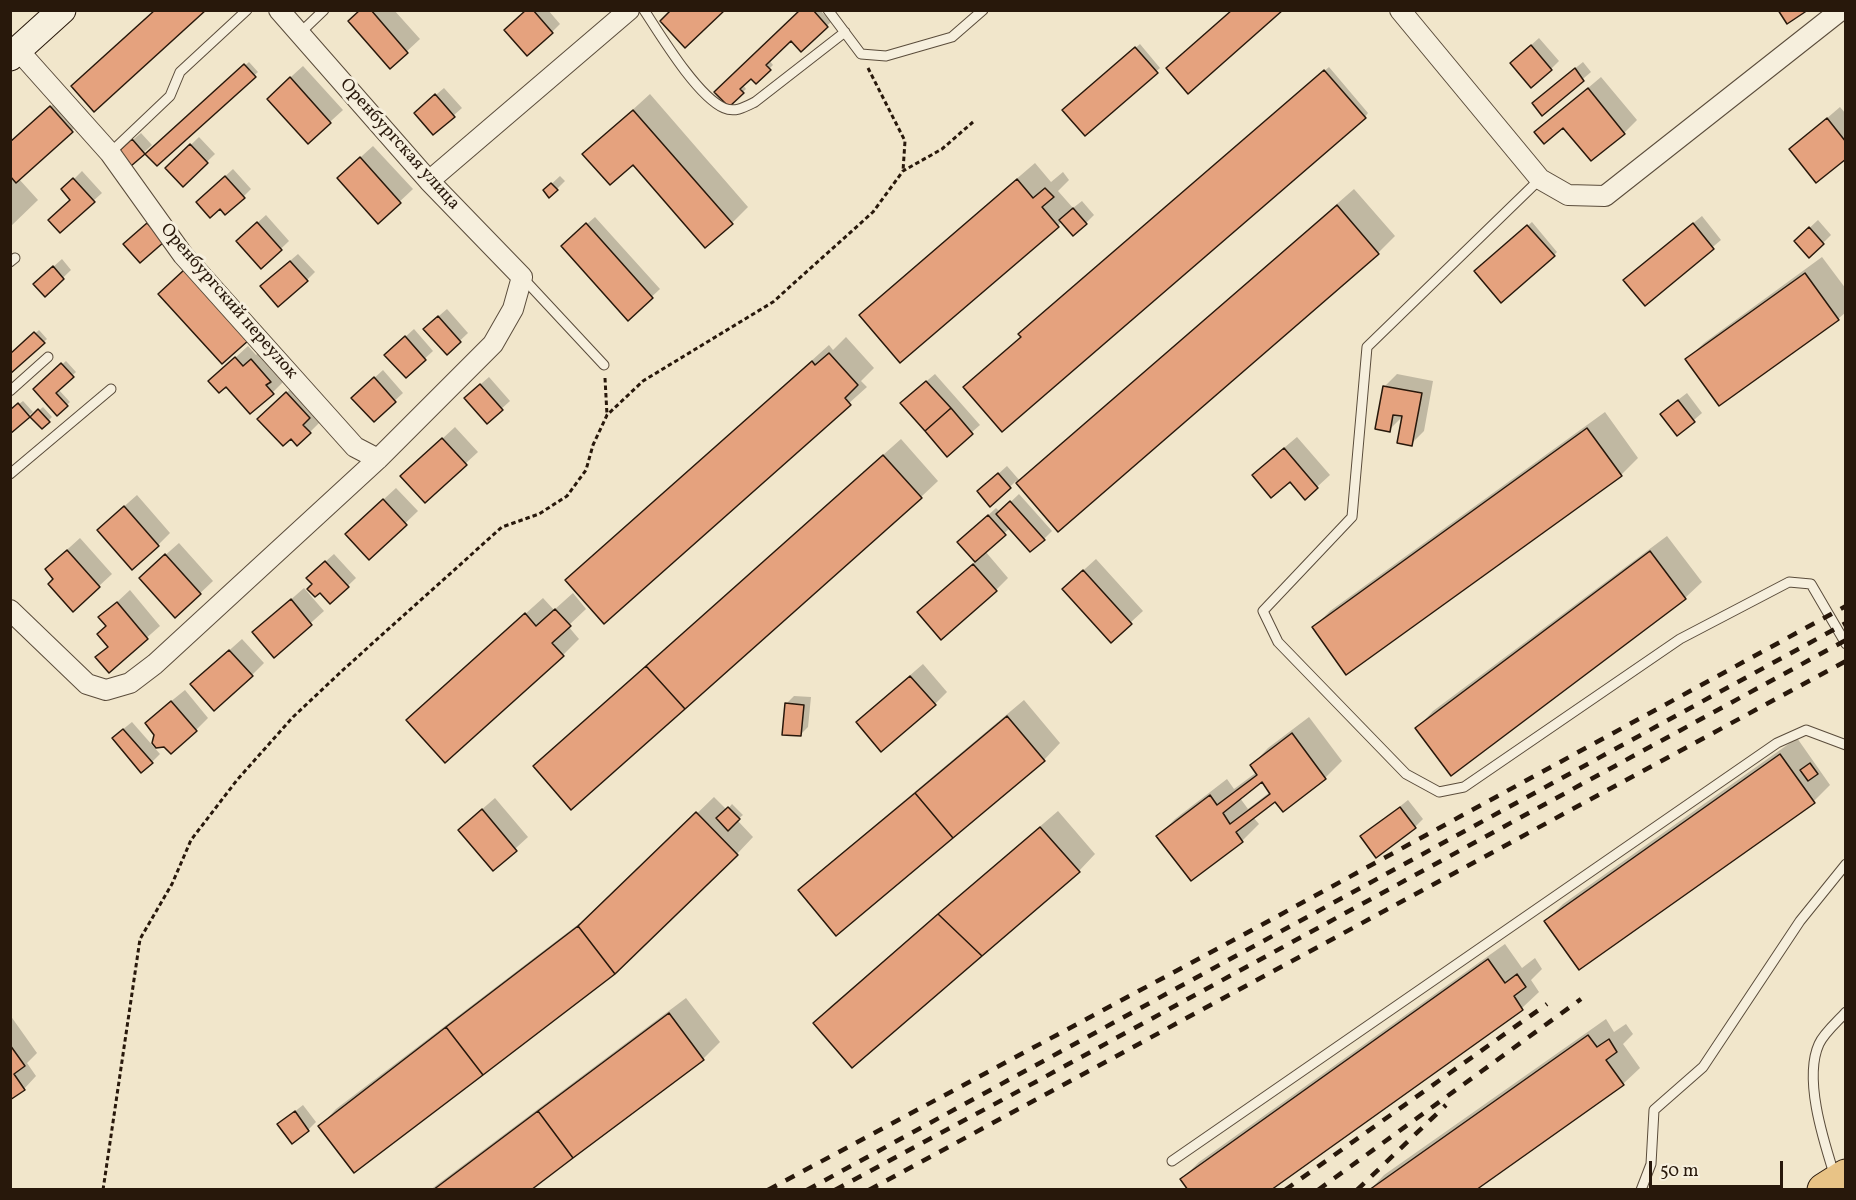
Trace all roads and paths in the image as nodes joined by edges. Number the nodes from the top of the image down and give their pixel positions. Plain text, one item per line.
1 (62, 10) edge
2 (247, 10) edge
3 (279, 10) edge
4 (324, 10) edge
5 (629, 10) edge
6 (644, 10) edge
7 (828, 10) edge
8 (983, 10) edge
9 (1400, 10) edge
10 (1841, 10) edge
11 (844, 32) junction
12 (300, 33) junction
13 (14, 53) edge
14 (861, 54) junction
15 (973, 122) dead end
16 (110, 153) junction
17 (903, 171) junction
18 (1540, 179) junction
19 (429, 181) junction
20 (522, 277) junction
21 (48, 357) dead end
22 (604, 365) joint
23 (111, 389) dead end
24 (10, 391) edge
25 (607, 415) junction
26 (378, 459) junction
27 (10, 474) edge
28 (10, 610) edge
29 (1845, 644) edge
30 (1845, 745) edge
31 (1845, 864) edge
32 (1845, 1012) edge
33 (1172, 1161) dead end
34 (1836, 1182) edge
35 (103, 1190) edge
36 (1641, 1190) edge

1 - 13 main road
2 - 16 lane
3 - 12 street, Оренбургская улица
4 - 12 lane
5 - 19 street
6 - 11 lane
7 - 11 lane
8 - 14 lane
9 - 18 street
10 - 18 street
11 - 14 lane
12 - 19 street, Оренбургская улица
13 - 16 street, Оренбургский переулок
14 - 17 path
15 - 17 path
16 - 26 street, Оренбургский переулок
17 - 25 path
18 - 29 lane
19 - 20 street, Оренбургская улица
20 - 22 lane
20 - 26 street
21 - 24 lane
22 - 25 path
23 - 27 lane
25 - 35 path
26 - 28 street
30 - 33 lane
31 - 36 lane
32 - 34 lane

